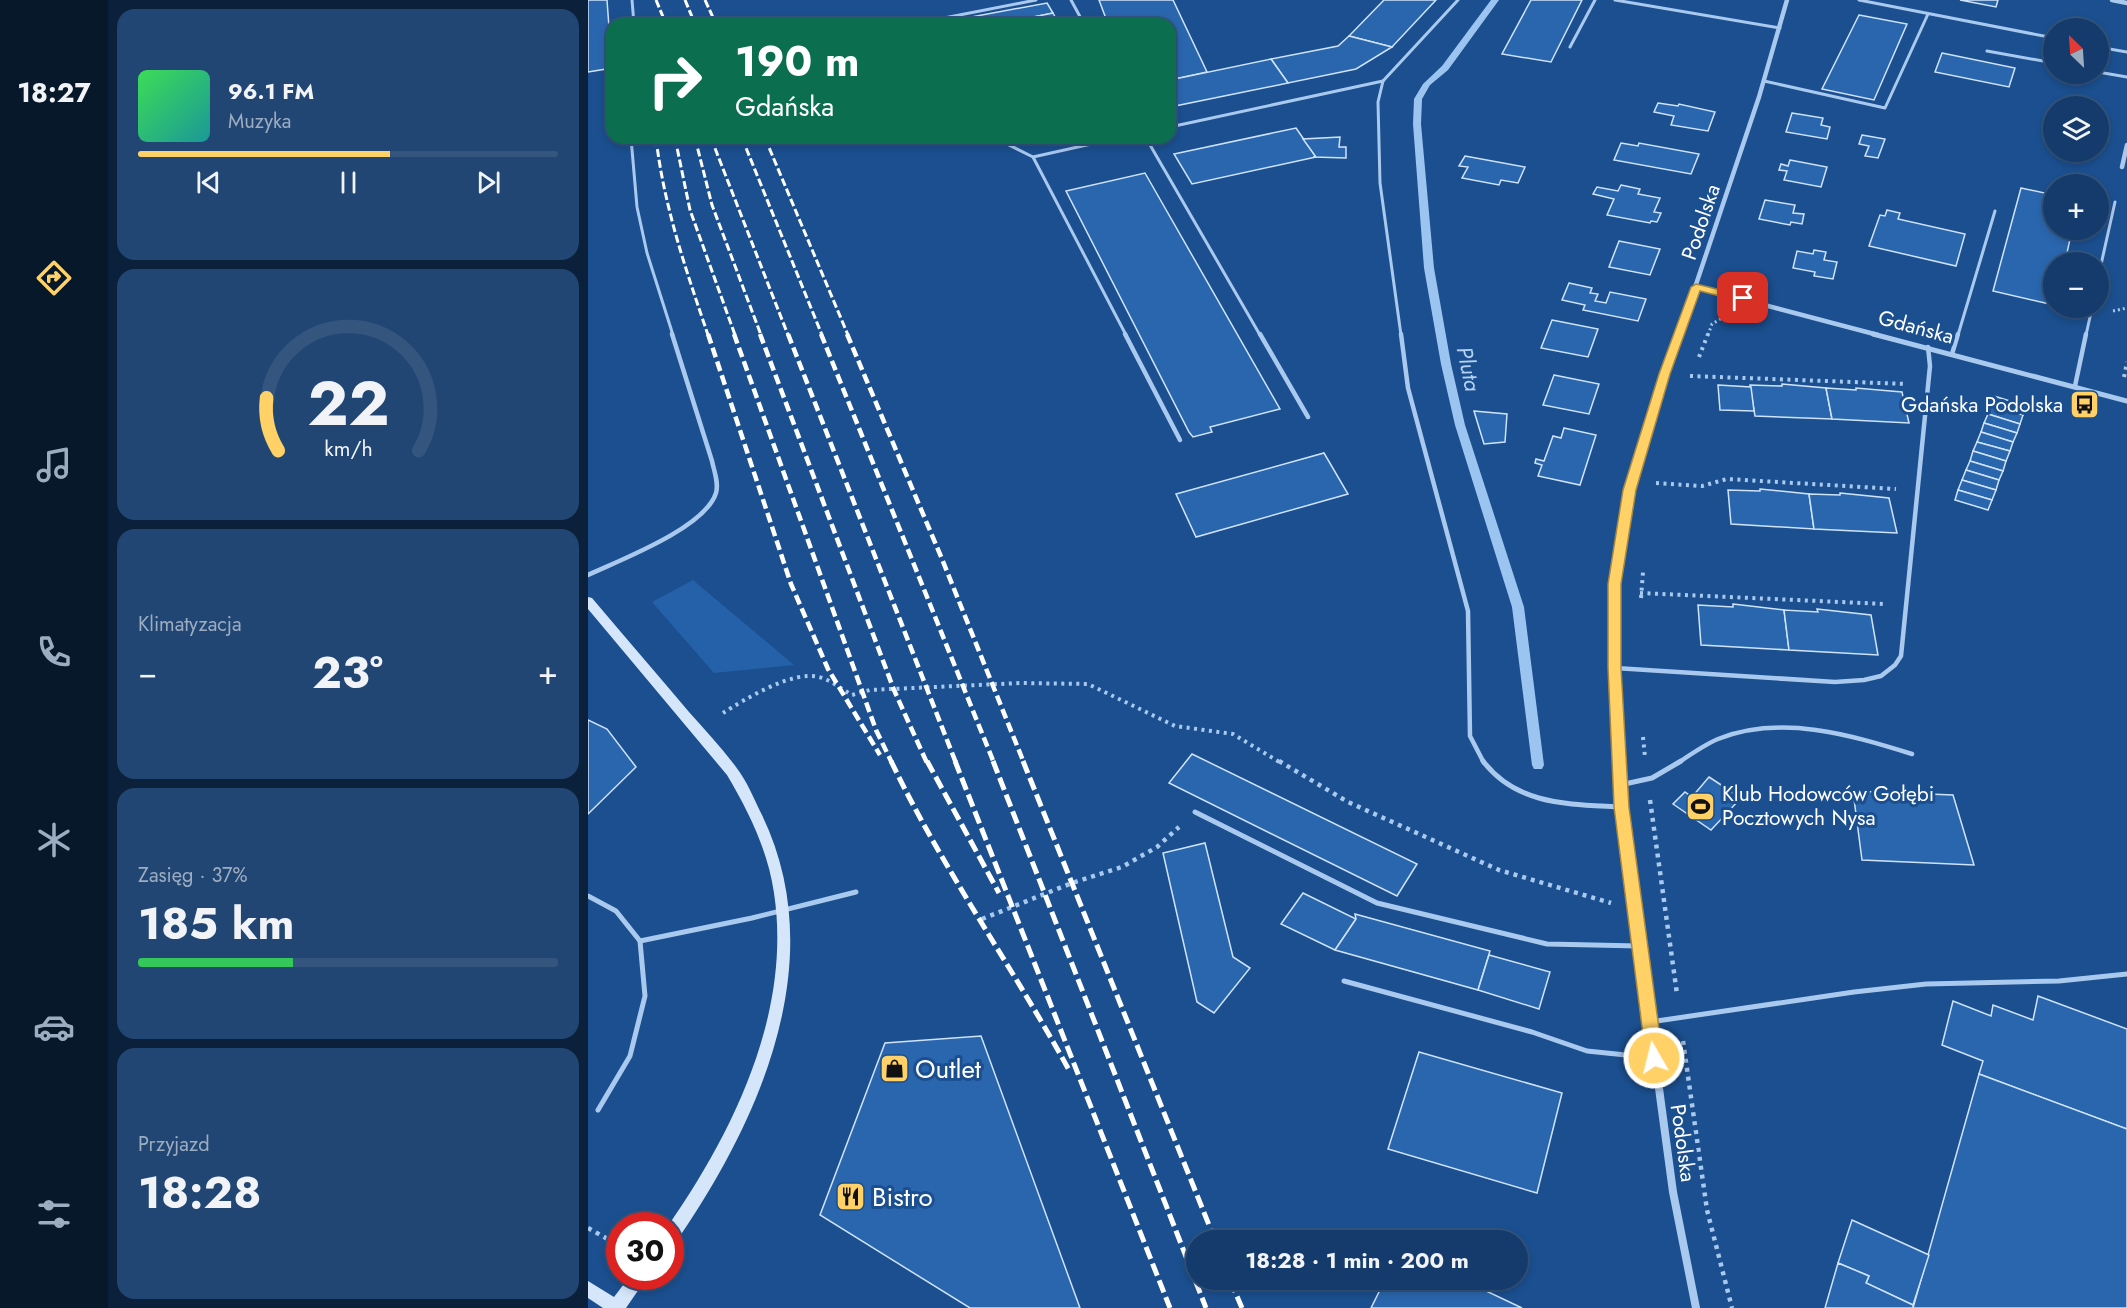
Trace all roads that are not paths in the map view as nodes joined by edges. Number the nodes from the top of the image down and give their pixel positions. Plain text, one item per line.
1 (632, 0) edge
2 (1036, 0) edge
3 (1071, 0) edge
4 (1458, 0) edge
5 (1594, 0) edge
6 (1615, 0) edge
7 (1787, 0) edge
8 (1859, 0) edge
9 (2112, 0) edge
10 (2127, 3) edge
11 (1928, 14) junction
12 (634, 18) edge
13 (944, 18) edge
14 (1081, 18) edge
15 (1780, 28) junction
16 (2043, 36) edge
17 (1570, 47) dead end
18 (2109, 49) edge
19 (1987, 51) dead end
20 (2127, 52) edge
21 (2043, 61) edge
22 (2109, 74) edge
23 (2127, 77) edge
24 (1383, 81) junction
25 (1764, 81) junction
26 (1176, 126) edge
27 (632, 144) edge
28 (1007, 144) edge
29 (1091, 144) edge
30 (1149, 144) edge
31 (2127, 146) edge
32 (1034, 157) junction
33 (2124, 168) edge
34 (2115, 202) dead end
35 (1995, 211) dead end
36 (2104, 252) edge
37 (1696, 287) junction
38 (2090, 318) edge
39 (1928, 347) junction
40 (1952, 354) junction
41 (2075, 386) junction
42 (2127, 400) edge
43 (1308, 417) dead end
44 (1180, 440) dead end
45 (588, 575) edge
46 (588, 601) edge
47 (1615, 668) junction
48 (1912, 754) dead end
49 (1620, 784) junction
50 (1621, 807) junction
51 (1196, 812) road end
52 (856, 892) dead end
53 (588, 896) edge
54 (783, 910) junction
55 (640, 942) junction
56 (1639, 946) junction
57 (2127, 974) edge
58 (1344, 981) dead end
59 (1650, 1022) junction
60 (1654, 1058) junction
61 (598, 1110) dead end
62 (684, 1217) edge
63 (588, 1289) edge
64 (630, 1290) edge
65 (617, 1308) edge
66 (1696, 1308) edge

1 - 12 lane
2 - 13 lane
3 - 14 lane
4 - 24 lane
5 - 17 lane
6 - 15 lane
7 - 15 street, Podolska
8 - 11 lane
9 - 10 street
11 - 16 lane
11 - 25 lane
15 - 25 street, Podolska
18 - 20 lane
19 - 21 lane
22 - 23 lane
24 - 26 lane
24 - 50 lane
25 - 37 street, Podolska
27 - 45 lane
28 - 32 lane
29 - 32 lane
30 - 43 lane
31 - 33 street
32 - 44 lane
34 - 36 lane
35 - 40 lane
37 - 39 street, Gdańska
37 - 47 street, Podolska
38 - 41 lane
39 - 40 street, Gdańska
39 - 47 lane
40 - 41 street, Gdańska
41 - 42 street, Gdańska
46 - 54 main road
47 - 49 street, Podolska
48 - 49 lane
49 - 50 street, Podolska
50 - 56 street, Podolska
51 - 56 lane
52 - 54 lane
53 - 55 lane
54 - 55 lane
54 - 62 main road
55 - 61 lane
56 - 59 street, Podolska
57 - 59 lane
58 - 60 lane
59 - 60 street, Podolska
60 - 66 street, Podolska
63 - 65 main road
64 - 65 main road

